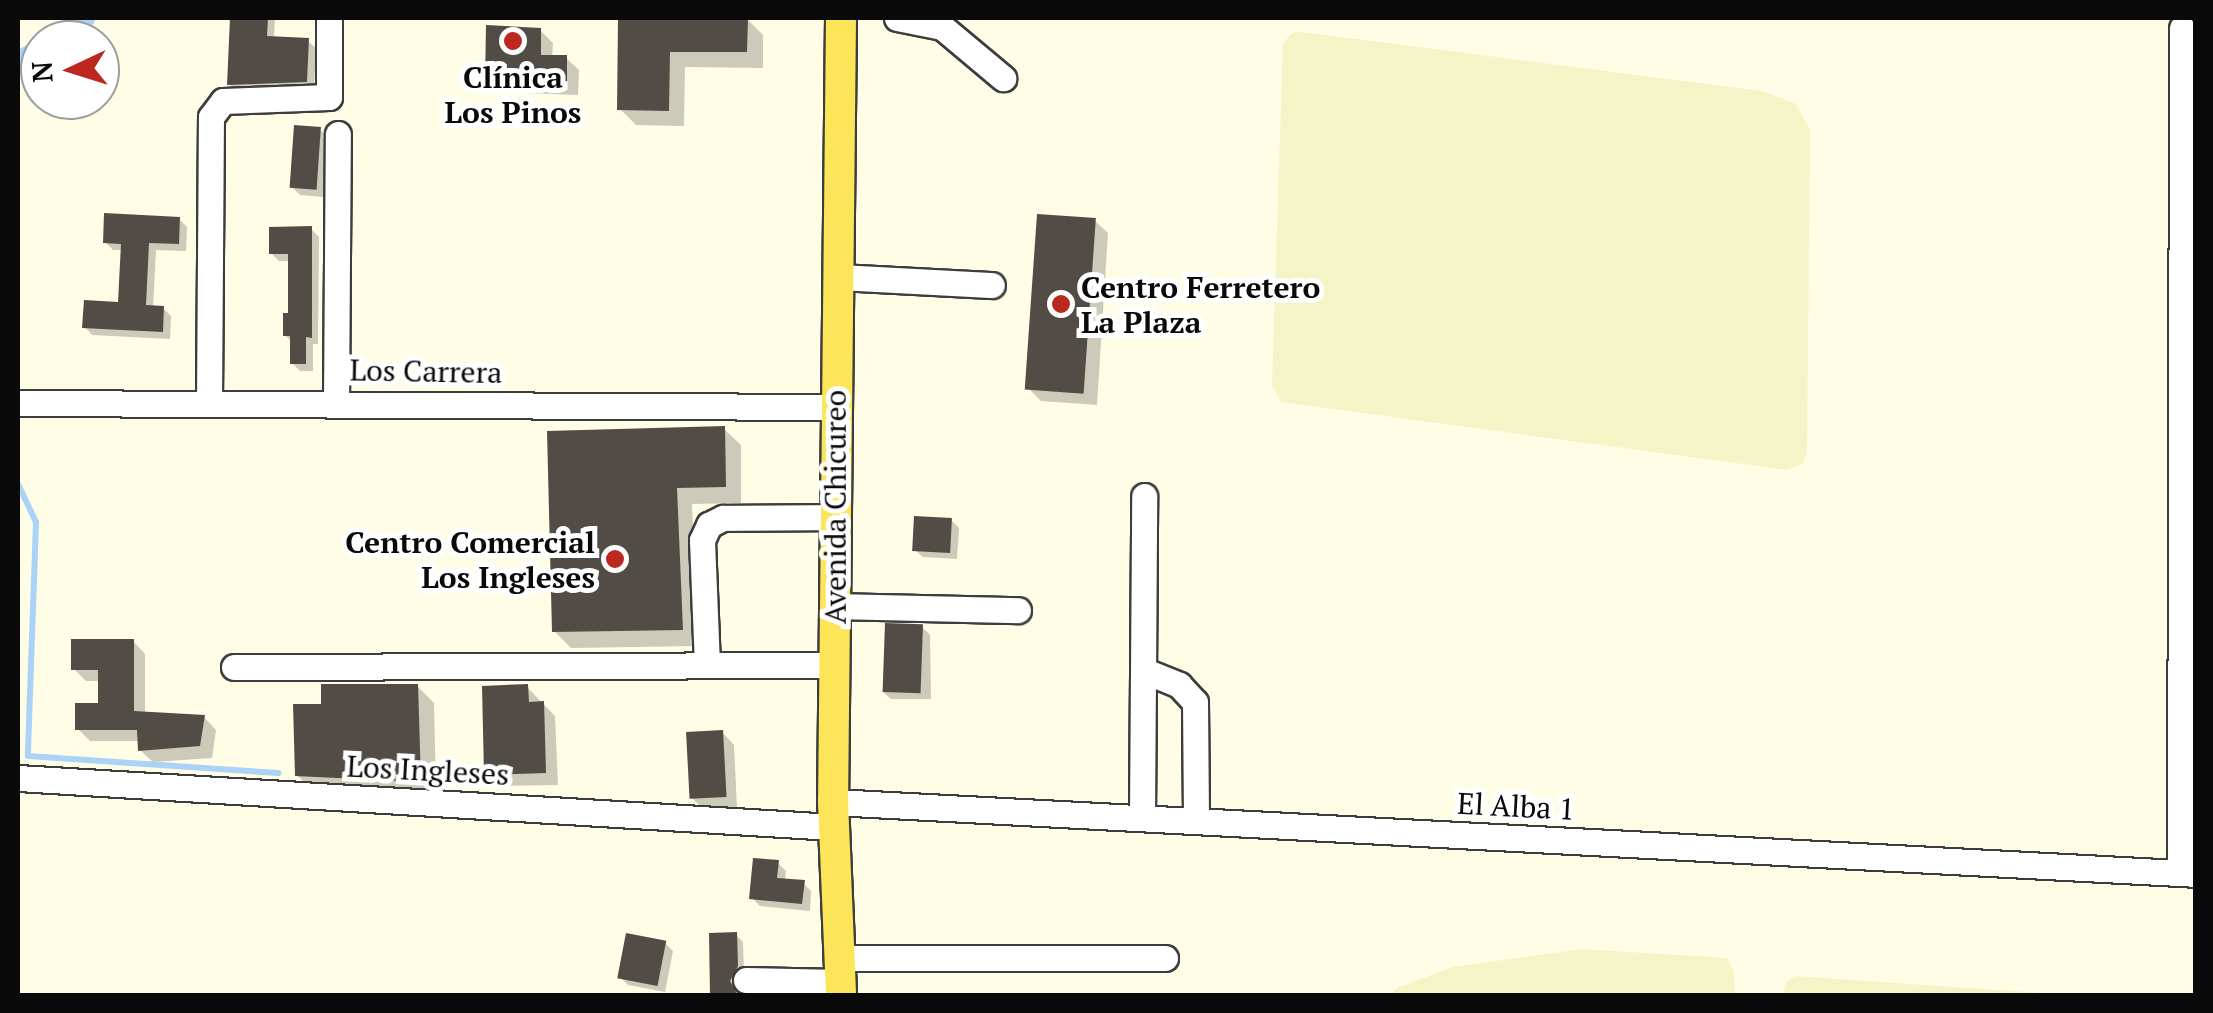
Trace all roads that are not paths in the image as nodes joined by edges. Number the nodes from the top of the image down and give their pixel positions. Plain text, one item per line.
1 (329, 18) edge
2 (841, 18) edge
3 (896, 18) edge
4 (2182, 28) dead end
5 (1003, 78) dead end
6 (338, 134) dead end
7 (837, 277) junction
8 (992, 284) dead end
9 (209, 401) junction
10 (336, 402) junction
11 (18, 403) edge
12 (834, 407) junction
13 (1144, 496) dead end
14 (833, 516) junction
15 (835, 606) junction
16 (1018, 610) dead end
17 (707, 664) junction
18 (834, 666) junction
19 (234, 667) dead end
20 (1145, 671) junction
21 (18, 778) edge
22 (834, 814) junction
23 (1142, 817) junction
24 (1196, 820) junction
25 (2188, 873) edge
26 (1166, 958) dead end
27 (840, 979) edge
28 (746, 980) dead end

1 - 9 street
2 - 7 main road, Avenida Chicureo
3 - 5 street
4 - 25 street
6 - 10 street
7 - 8 street
7 - 12 main road, Avenida Chicureo
9 - 10 street, Los Carrera
9 - 11 street, Los Carrera
10 - 12 street, Los Carrera
12 - 14 main road, Avenida Chicureo
13 - 20 street
14 - 15 main road, Avenida Chicureo
14 - 17 street
15 - 16 street
15 - 18 main road, Avenida Chicureo
17 - 18 street
17 - 19 street
18 - 22 main road, Avenida Chicureo
20 - 23 street
20 - 24 street
21 - 22 street, Los Ingleses
22 - 23 street, El Alba 1
22 - 27 main road, Avenida Chicureo
23 - 24 street, El Alba 1
24 - 25 street, El Alba 1
26 - 27 street
27 - 28 street

